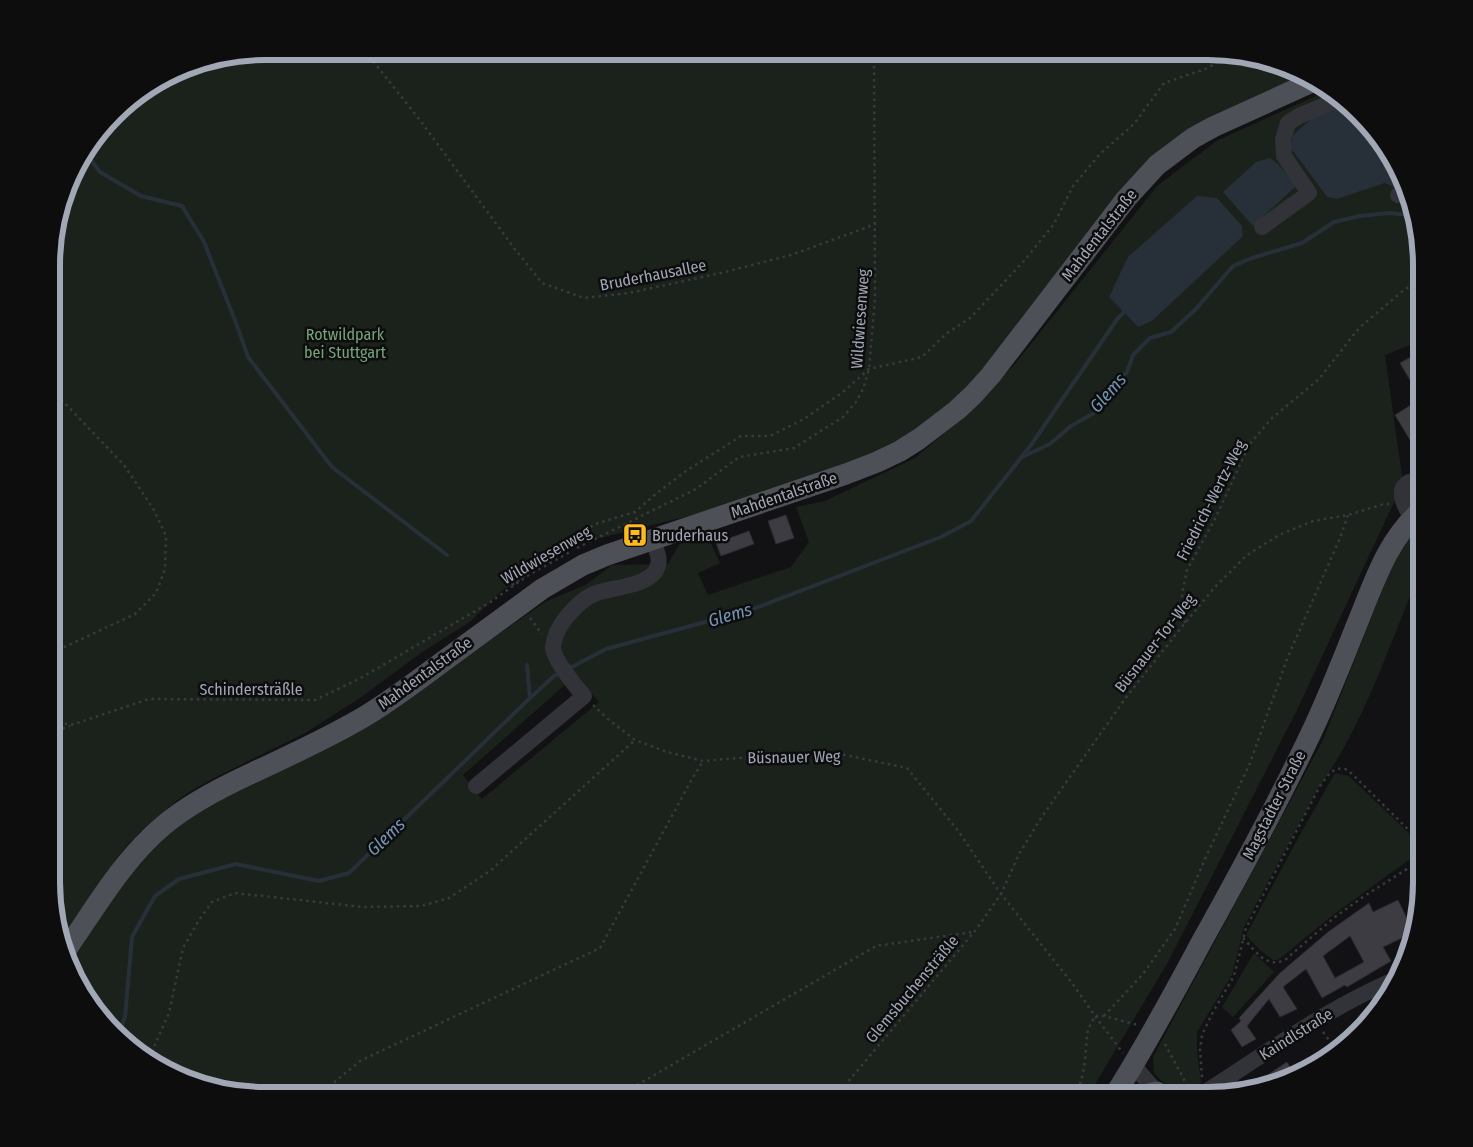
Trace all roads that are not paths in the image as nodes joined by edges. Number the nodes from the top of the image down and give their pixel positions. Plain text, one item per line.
1 (1305, 85) edge
2 (1333, 102) edge
3 (1262, 227) dead end
4 (1413, 481) edge
5 (1413, 511) edge
6 (652, 539) junction
7 (476, 786) dead end
8 (70, 944) edge
9 (1385, 983) edge
10 (1134, 1066) junction
11 (1120, 1087) edge
12 (1147, 1087) edge
13 (1205, 1087) edge

1 - 6 main road, Mahdentalstraße
2 - 3 street
4 - 5 street
5 - 10 main road, Magstadter Straße
6 - 7 street
6 - 8 main road, Mahdentalstraße
9 - 13 street, Kaindlstraße
10 - 11 main road, Magstadter Straße
10 - 12 street

